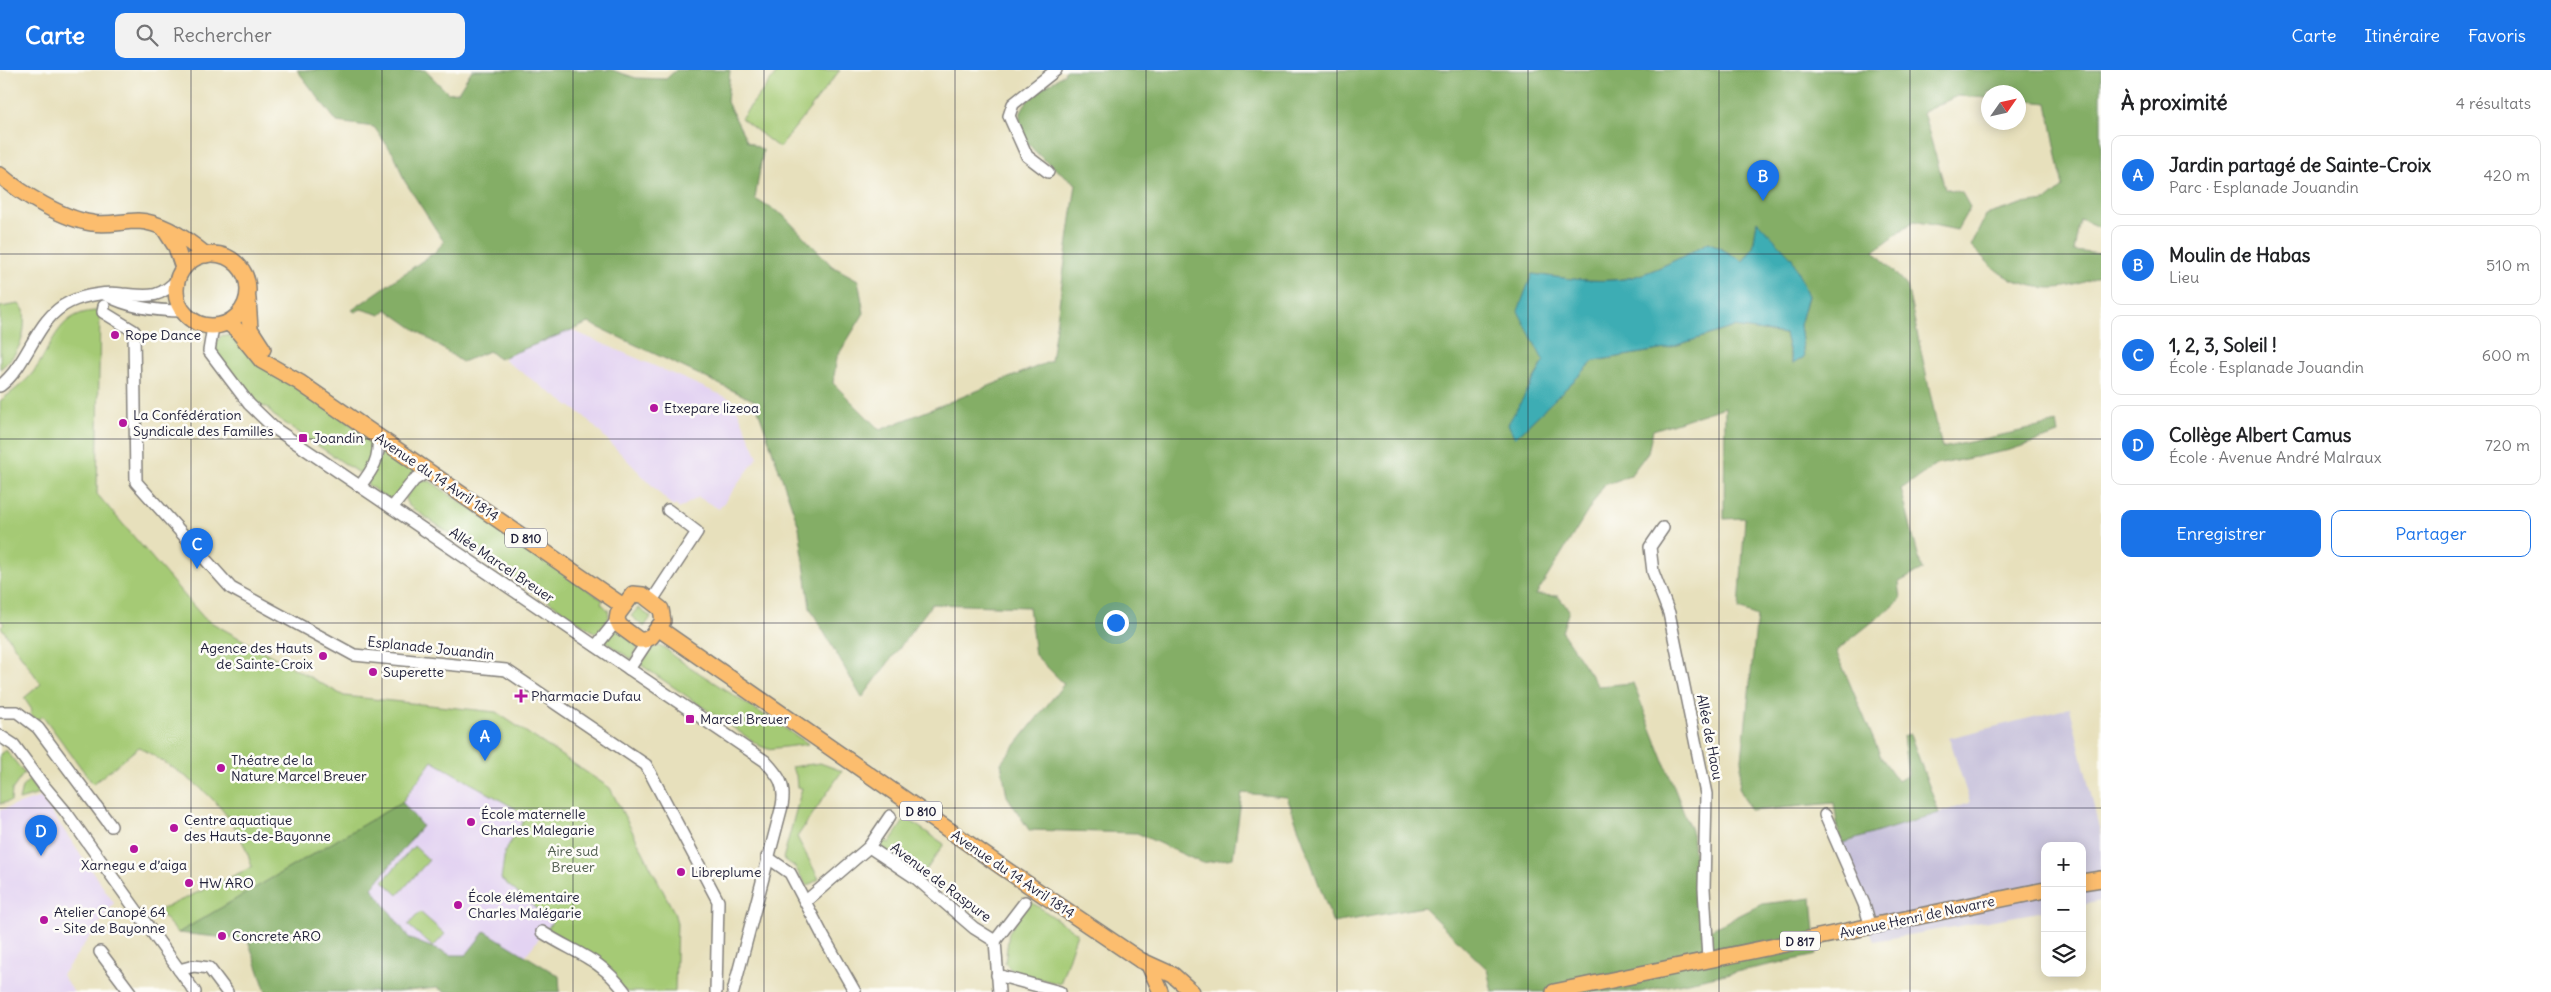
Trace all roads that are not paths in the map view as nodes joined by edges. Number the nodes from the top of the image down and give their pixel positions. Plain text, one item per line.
1 (1056, 70) edge
2 (1048, 172) dead end
3 (0, 175) edge
4 (164, 229) junction
5 (206, 254) junction
6 (181, 274) junction
7 (248, 298) junction
8 (105, 300) junction
9 (182, 311) junction
10 (220, 325) junction
11 (299, 382) junction
12 (0, 386) edge
13 (378, 437) junction
14 (428, 471) junction
15 (360, 486) junction
16 (392, 508) junction
17 (668, 510) dead end
18 (1663, 528) dead end
19 (651, 602) junction
20 (620, 613) junction
21 (658, 628) junction
22 (645, 640) junction
23 (596, 646) junction
24 (629, 669) junction
25 (0, 712) edge
26 (0, 736) edge
27 (1825, 815) dead end
28 (890, 816) dead end
29 (111, 826) dead end
30 (869, 847) junction
31 (767, 857) junction
32 (2041, 891) edge
33 (806, 901) junction
34 (1025, 902) dead end
35 (1871, 927) junction
36 (542, 932) dead end
37 (995, 941) junction
38 (100, 952) dead end
39 (1708, 960) junction
40 (1149, 964) junction
41 (179, 970) junction
42 (997, 975) junction
43 (130, 992) edge
44 (195, 992) edge
45 (227, 992) edge
46 (624, 992) edge
47 (716, 992) edge
48 (733, 992) edge
49 (855, 992) edge
50 (999, 992) edge
51 (1059, 992) edge
52 (1161, 992) edge
53 (1192, 992) edge
54 (1554, 992) edge

1 - 2 street
3 - 4 main road
4 - 5 main road
4 - 6 main road
5 - 6 main road
5 - 7 main road
6 - 8 street
6 - 9 main road
7 - 10 main road
7 - 11 main road, Avenue du 14 Avril 1814 / D 810
8 - 9 street
8 - 12 street
8 - 47 street, Esplanade Jouandin
9 - 10 main road
10 - 11 main road, Avenue du 14 Avril 1814 / D 810
10 - 15 street, Allée Marcel Breuer
11 - 13 main road, Avenue du 14 Avril 1814 / D 810
13 - 14 main road, Avenue du 14 Avril 1814 / D 810
13 - 15 street
14 - 16 street
14 - 20 main road, Avenue du 14 Avril 1814 / D 810
15 - 16 street, Allée Marcel Breuer
16 - 23 street, Allée Marcel Breuer
17 - 19 street
18 - 39 street, Allée de Haou
19 - 20 main road
19 - 21 main road
20 - 22 main road, Avenue du 14 Avril 1814
20 - 23 street
21 - 22 main road
21 - 40 main road, Avenue du 14 Avril 1814 / D 810
22 - 24 street
23 - 24 street, Allée Marcel Breuer
24 - 31 street, Allée Marcel Breuer
25 - 29 street
26 - 41 street
27 - 35 street
28 - 30 street
30 - 33 street
30 - 37 street, Avenue de Raspure
31 - 33 street
31 - 48 street, Allée Marcel Breuer
32 - 35 main road, Avenue Henri de Navarre / D 817
33 - 49 street
34 - 37 street, Avenue de Raspure
35 - 39 main road, Avenue Henri de Navarre / D 817
36 - 46 street
37 - 42 street, Avenue de Raspure
38 - 43 street
39 - 54 main road, Avenue Henri de Navarre / D 817
40 - 52 main road
40 - 53 main road, Avenue du 14 Avril 1814 / D 810
41 - 44 street
41 - 45 street
42 - 50 street, Avenue de Raspure
42 - 51 street

